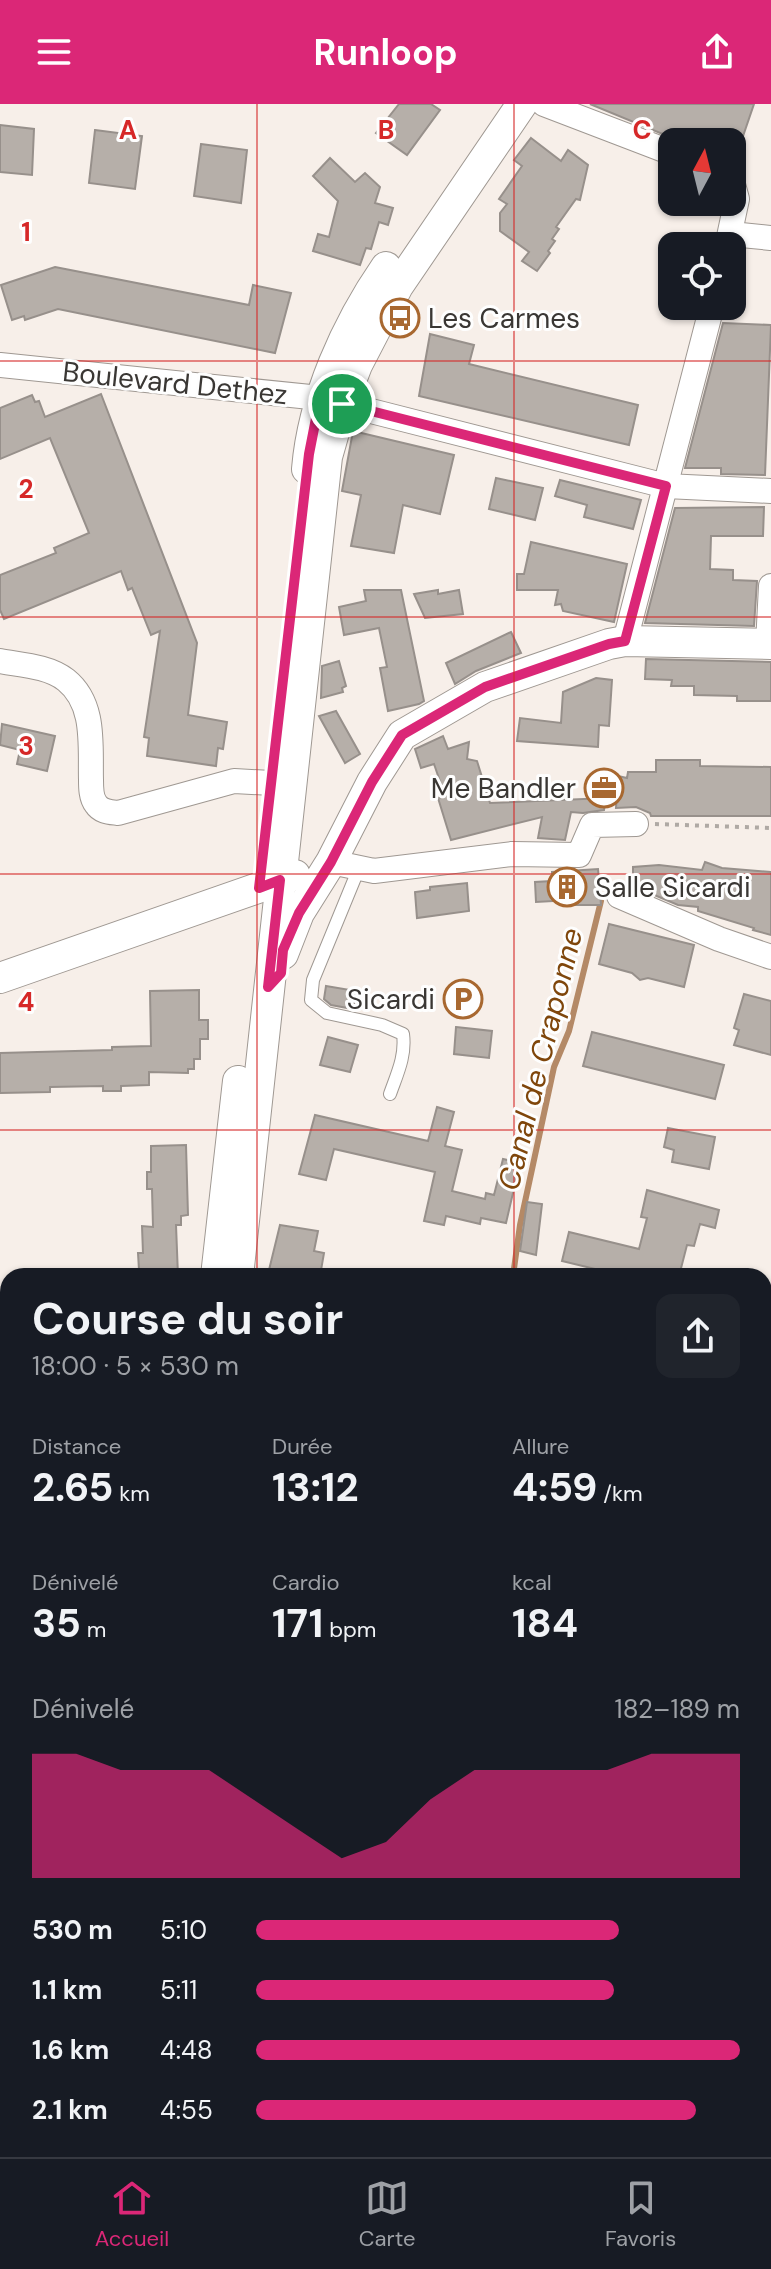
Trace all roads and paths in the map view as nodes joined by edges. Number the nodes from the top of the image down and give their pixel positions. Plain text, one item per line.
1 (499, 104) edge
2 (522, 104) edge
3 (544, 104) edge
4 (658, 148) edge
5 (771, 238) edge
6 (746, 239) edge
7 (708, 320) edge
8 (0, 365) edge
9 (331, 401) junction
10 (666, 486) junction
11 (771, 491) edge
12 (771, 586) edge
13 (625, 641) junction
14 (770, 644) edge
15 (0, 661) edge
16 (271, 783) junction
17 (636, 824) joint
18 (771, 828) edge
19 (345, 865) junction
20 (269, 884) junction
21 (619, 896) dead end
22 (771, 957) edge
23 (0, 978) edge
24 (268, 987) junction
25 (390, 1094) dead end
26 (217, 1268) edge
27 (239, 1268) edge

1 - 9 street
2 - 9 street
3 - 4 street
5 - 6 street
7 - 10 street
8 - 9 street, Boulevard Dethez
9 - 10 street, Boulevard Dethez
9 - 16 street
9 - 20 street
10 - 11 street, Boulevard Dethez
10 - 13 street
12 - 14 street
13 - 14 street
13 - 19 street
15 - 16 street
16 - 20 street
17 - 18 path
17 - 19 street
19 - 20 street
19 - 24 street
19 - 25 lane
20 - 23 street
20 - 24 street
20 - 26 street
21 - 22 street
24 - 27 street

